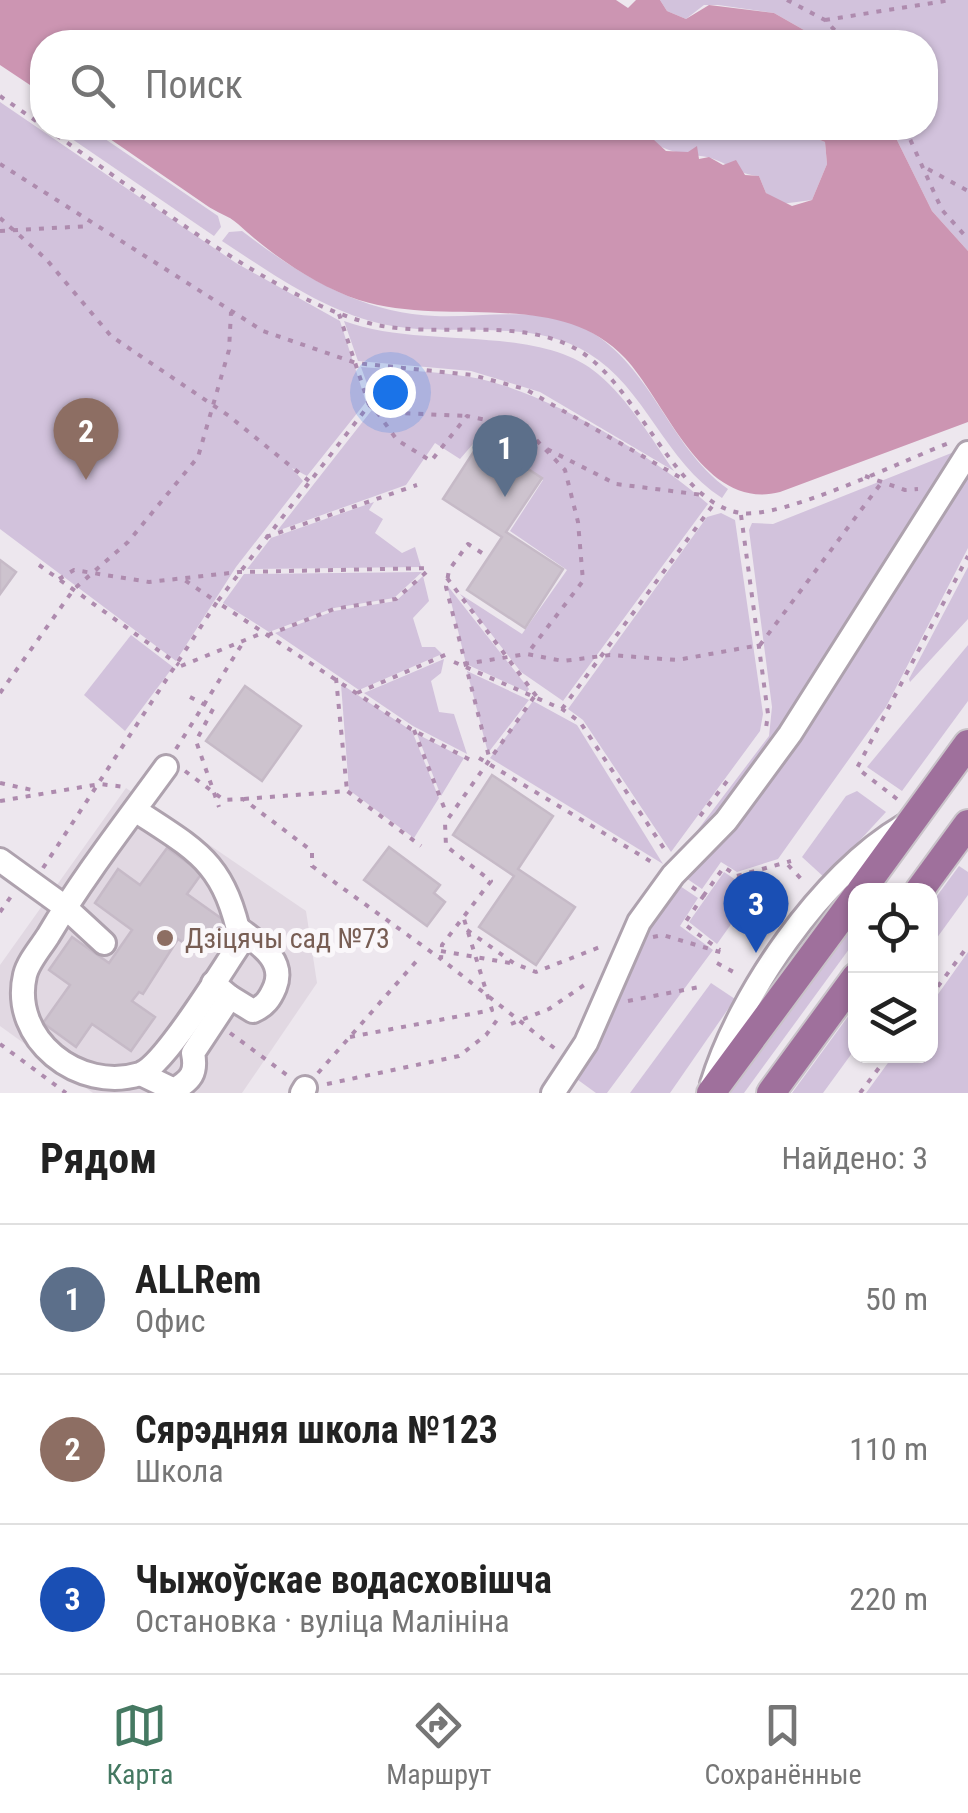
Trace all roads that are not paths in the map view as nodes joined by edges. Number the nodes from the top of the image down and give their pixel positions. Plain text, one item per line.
1 (958, 448) edge
2 (968, 744) edge
3 (174, 764) road end
4 (135, 810) junction
5 (906, 812) junction
6 (966, 828) edge
7 (0, 860) edge
8 (865, 883) edge
9 (924, 883) edge
10 (65, 908) junction
11 (848, 909) edge
12 (238, 928) junction
13 (104, 944) dead end
14 (848, 988) edge
15 (222, 990) junction
16 (144, 1076) junction
17 (552, 1093) edge
18 (710, 1093) edge
19 (770, 1093) edge

1 - 17 lane
2 - 5 main road
3 - 4 lane
4 - 10 lane
4 - 12 lane
5 - 8 main road
5 - 18 lane
6 - 9 main road
7 - 10 lane
10 - 13 lane
10 - 16 lane
11 - 18 main road
12 - 15 lane
12 - 15 lane
14 - 19 main road
15 - 16 lane
15 - 16 lane

